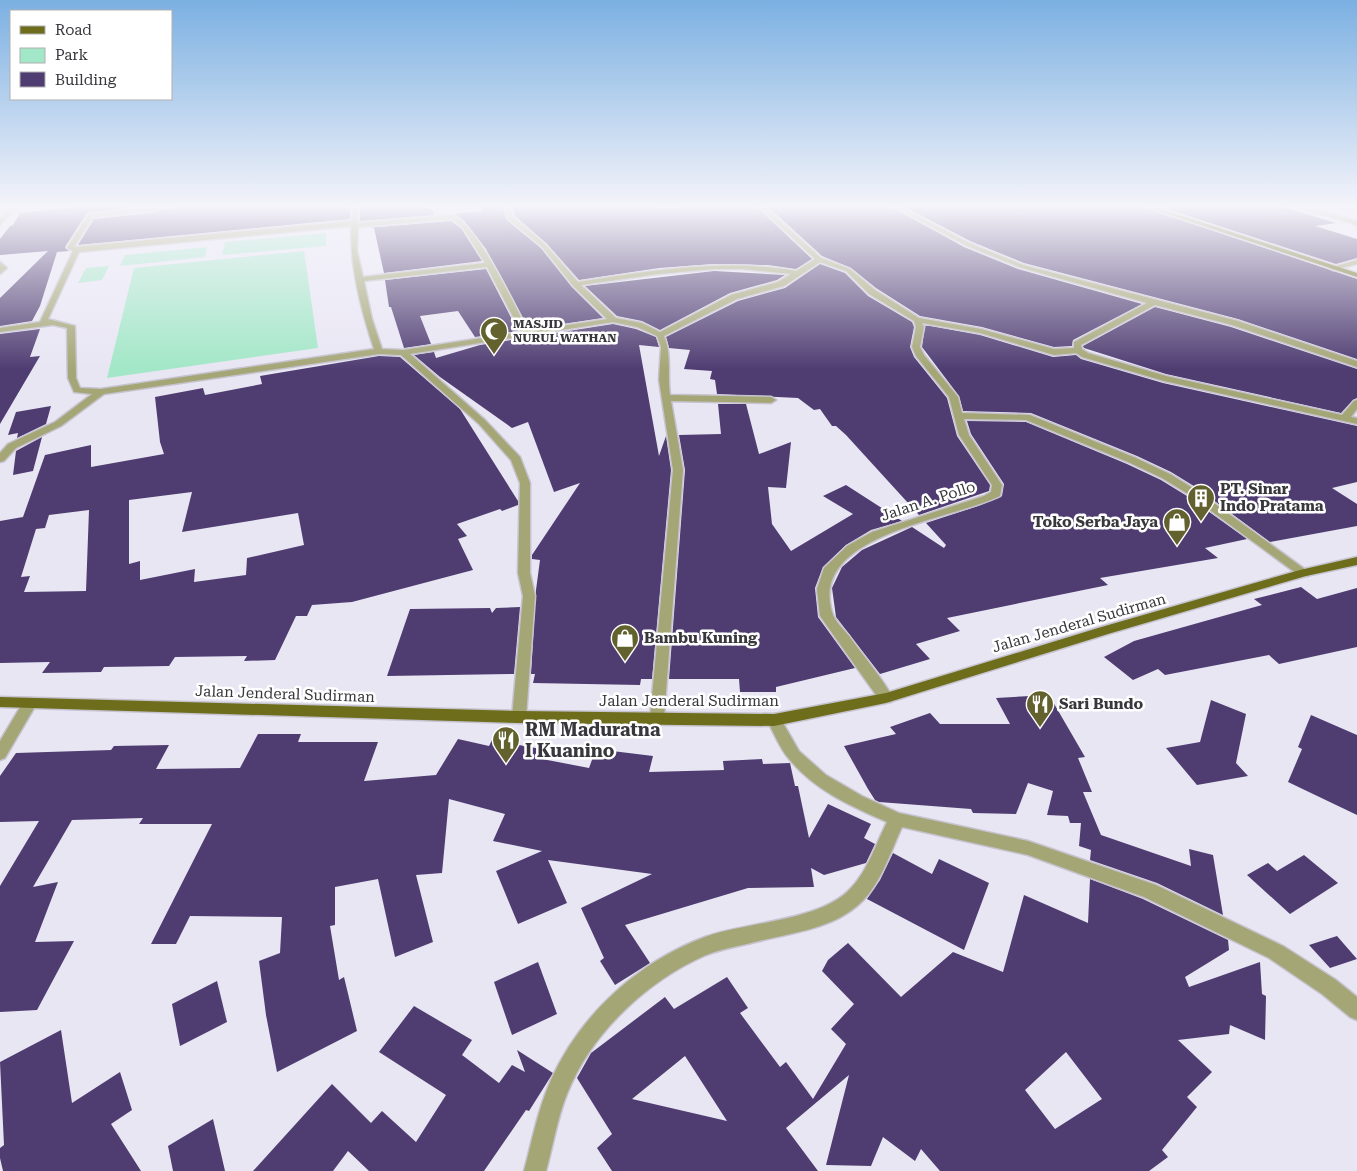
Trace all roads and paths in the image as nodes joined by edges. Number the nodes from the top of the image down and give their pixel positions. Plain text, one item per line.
1 (72, 260) edge
2 (356, 260) edge
3 (486, 260) edge
4 (555, 260) edge
5 (818, 260) edge
6 (821, 260) edge
7 (1005, 260) edge
8 (1308, 260) edge
9 (1357, 262) edge
10 (0, 264) edge
11 (489, 265) junction
12 (1333, 268) junction
13 (0, 272) edge
14 (796, 273) junction
15 (1357, 275) edge
16 (362, 279) junction
17 (576, 284) junction
18 (1154, 302) junction
19 (613, 320) junction
20 (917, 320) junction
21 (52, 323) junction
22 (0, 330) edge
23 (525, 333) junction
24 (660, 335) junction
25 (1078, 350) junction
26 (380, 351) junction
27 (403, 353) junction
28 (1357, 364) edge
29 (101, 392) junction
30 (667, 398) junction
31 (771, 400) dead end
32 (1357, 404) edge
33 (961, 416) junction
34 (1345, 418) junction
35 (1357, 421) edge
36 (0, 446) edge
37 (12, 446) junction
38 (0, 459) edge
39 (1357, 561) edge
40 (1304, 573) junction
41 (886, 698) junction
42 (0, 702) edge
43 (30, 703) junction
44 (519, 717) junction
45 (657, 718) junction
46 (774, 720) junction
47 (0, 754) edge
48 (897, 819) junction
49 (1357, 1010) edge
50 (535, 1171) edge

1 - 21 street
2 - 16 street
3 - 11 street
4 - 17 street
5 - 14 street
6 - 20 street
7 - 18 street
8 - 12 main road
9 - 12 street
10 - 13 street
11 - 16 street
11 - 23 street
12 - 15 main road
14 - 17 street
14 - 24 street
16 - 26 street
17 - 19 street
18 - 25 street
18 - 28 street
19 - 23 street
19 - 24 street
20 - 25 street
20 - 33 street, Jalan A. Pollo
21 - 22 street
21 - 29 street
23 - 27 street
24 - 30 street
25 - 34 street
26 - 27 street
26 - 29 street
27 - 44 street
29 - 37 street
30 - 31 street
30 - 45 street
32 - 34 street
33 - 40 street
33 - 41 street, Jalan A. Pollo
34 - 35 street
36 - 37 street
37 - 38 street
39 - 40 main road, Jalan Jenderal Sudirman
40 - 41 main road, Jalan Jenderal Sudirman
41 - 46 main road, Jalan Jenderal Sudirman
42 - 43 main road, Jalan Jenderal Sudirman
43 - 44 main road, Jalan Jenderal Sudirman
43 - 47 street
44 - 45 main road, Jalan Jenderal Sudirman
45 - 46 main road, Jalan Jenderal Sudirman
46 - 48 street
48 - 49 street
48 - 50 street

